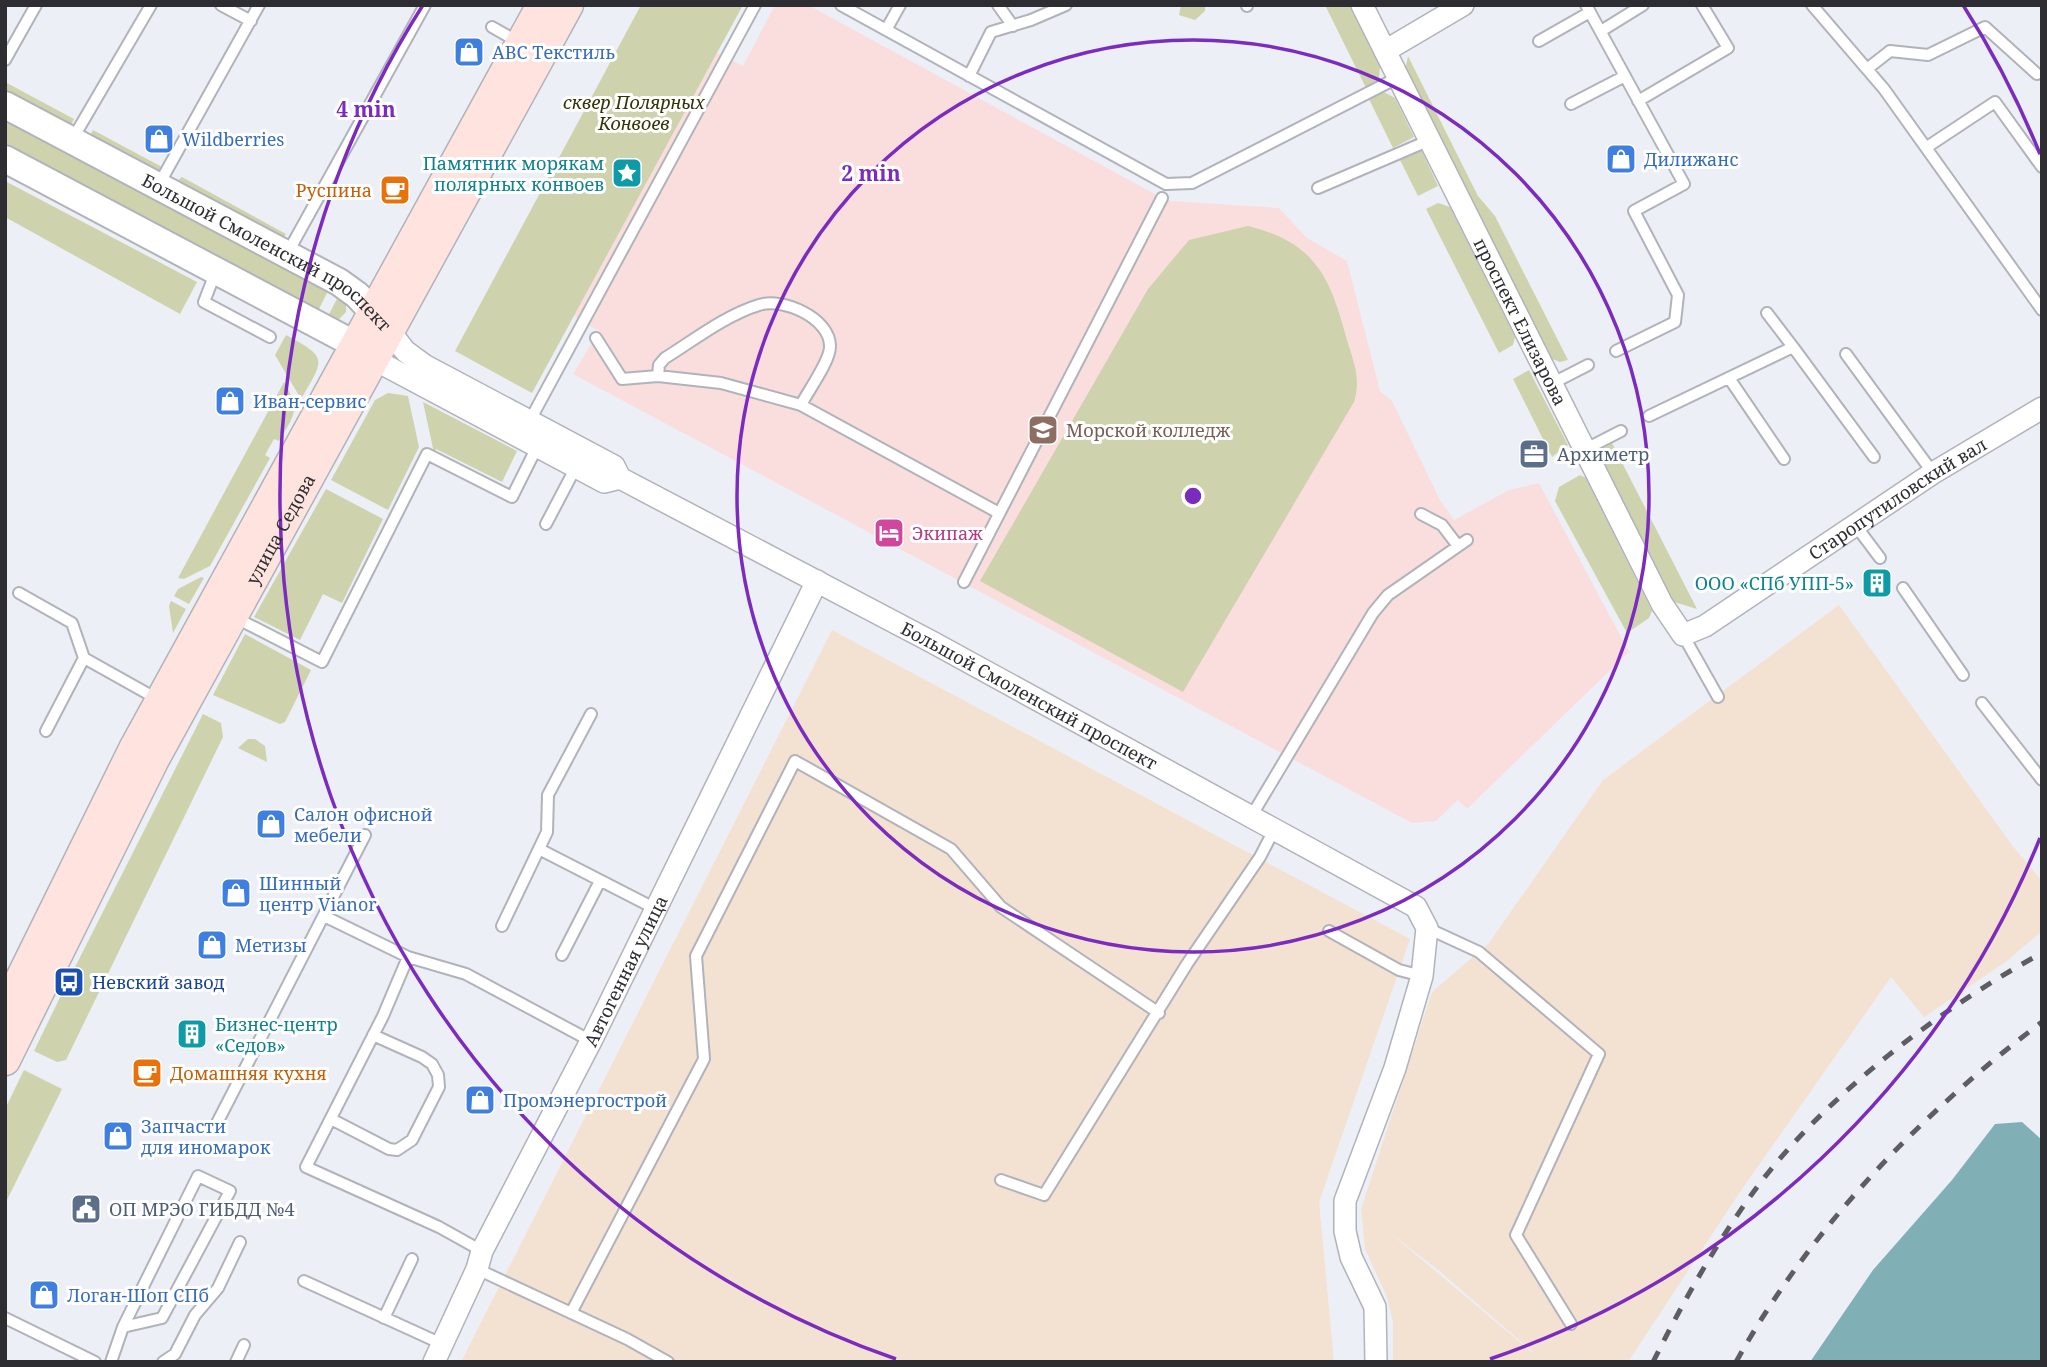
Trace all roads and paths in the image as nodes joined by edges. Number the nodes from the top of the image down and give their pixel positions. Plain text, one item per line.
1 (36, 5) edge
2 (151, 5) edge
3 (221, 5) edge
4 (259, 5) edge
5 (425, 5) edge
6 (542, 5) edge
7 (568, 5) edge
8 (755, 5) edge
9 (841, 5) edge
10 (900, 5) edge
11 (998, 5) edge
12 (1066, 5) edge
13 (1362, 5) edge
14 (1463, 5) edge
15 (1643, 5) edge
16 (1702, 5) edge
17 (1812, 5) edge
18 (1588, 9) edge
19 (251, 21) junction
20 (1013, 26) junction
21 (492, 27) dead end
22 (886, 30) junction
23 (1601, 31) junction
24 (1539, 41) dead end
25 (521, 44) junction
26 (1385, 51) junction
27 (5, 60) edge
28 (1867, 69) junction
29 (2037, 74) dead end
30 (969, 76) junction
31 (1625, 76) junction
32 (1399, 77) junction
33 (1638, 101) junction
34 (1571, 104) dead end
35 (5, 105) edge
36 (1430, 140) junction
37 (72, 141) junction
38 (1927, 147) junction
39 (5, 159) edge
40 (2042, 167) edge
41 (158, 186) junction
42 (1318, 188) dead end
43 (1162, 198) dead end
44 (287, 254) junction
45 (216, 271) junction
46 (2042, 310) edge
47 (1767, 313) dead end
48 (381, 321) junction
49 (270, 337) dead end
50 (596, 338) dead end
51 (1793, 347) junction
52 (1616, 351) dead end
53 (365, 352) junction
54 (1846, 354) dead end
55 (1588, 365) dead end
56 (658, 376) junction
57 (1729, 378) junction
58 (1551, 384) junction
59 (801, 405) junction
60 (2042, 408) edge
61 (1650, 416) dead end
62 (1621, 431) dead end
63 (534, 434) junction
64 (1584, 450) junction
65 (1874, 457) dead end
66 (580, 459) junction
67 (1784, 459) dead end
68 (1933, 473) junction
69 (999, 513) junction
70 (1422, 514) dead end
71 (546, 524) dead end
72 (1856, 526) junction
73 (1880, 558) dead end
74 (817, 581) junction
75 (964, 582) dead end
76 (1903, 588) dead end
77 (19, 593) dead end
78 (232, 616) junction
79 (1684, 635) junction
80 (84, 658) junction
81 (1963, 675) dead end
82 (1718, 697) dead end
83 (173, 699) junction
84 (1982, 703) dead end
85 (591, 714) dead end
86 (46, 730) dead end
87 (2042, 780) edge
88 (1252, 815) junction
89 (1275, 828) junction
90 (365, 835) dead end
91 (539, 849) junction
92 (600, 881) junction
93 (656, 909) junction
94 (324, 916) junction
95 (502, 926) dead end
96 (1427, 928) junction
97 (1329, 931) dead end
98 (562, 955) dead end
99 (408, 957) junction
100 (1422, 976) junction
101 (5, 1011) edge
102 (1159, 1013) junction
103 (373, 1035) junction
104 (591, 1041) junction
105 (5, 1060) edge
106 (331, 1119) junction
107 (216, 1125) dead end
108 (1001, 1180) dead end
109 (240, 1242) dead end
110 (412, 1259) dead end
111 (479, 1260) junction
112 (304, 1281) dead end
113 (571, 1313) junction
114 (5, 1318) edge
115 (384, 1318) junction
116 (1571, 1324) dead end
117 (123, 1327) junction
118 (244, 1345) dead end
119 (438, 1353) edge
120 (95, 1362) edge
121 (111, 1362) edge
122 (163, 1362) edge
123 (236, 1362) edge
124 (668, 1362) edge
125 (1376, 1362) edge

1 - 27 lane
2 - 37 lane
3 - 19 lane
4 - 19 lane
5 - 44 lane
6 - 25 main road, улица Седова
7 - 48 main road, улица Седова
8 - 63 lane
9 - 22 lane
10 - 22 lane
11 - 20 lane
12 - 20 lane
13 - 26 street, проспект Елизарова
14 - 26 street
15 - 23 lane
16 - 33 lane
17 - 28 lane
18 - 23 lane
18 - 24 lane
19 - 41 lane
20 - 30 lane
21 - 25 lane
22 - 30 lane
23 - 31 lane
25 - 48 main road, улица Седова
26 - 32 street, проспект Елизарова
28 - 29 lane
28 - 38 lane
30 - 32 lane
31 - 33 lane
31 - 34 lane
32 - 36 street, проспект Елизарова
33 - 52 lane
35 - 37 street, Большой Смоленский проспект
36 - 42 lane
36 - 58 street, проспект Елизарова
37 - 41 street, Большой Смоленский проспект
38 - 40 lane
38 - 46 lane
39 - 45 street, Большой Смоленский проспект
41 - 44 street, Большой Смоленский проспект
43 - 69 lane
44 - 48 street, Большой Смоленский проспект
45 - 49 lane
45 - 53 street, Большой Смоленский проспект
47 - 51 lane
48 - 53 main road, улица Седова
48 - 63 street, Большой Смоленский проспект
50 - 56 lane
51 - 57 lane
51 - 65 lane
53 - 63 street, Большой Смоленский проспект
53 - 78 main road, улица Седова
53 - 83 main road, улица Седова
54 - 68 lane
55 - 58 lane
56 - 59 lane
56 - 59 lane
57 - 61 lane
57 - 67 lane
58 - 64 street, проспект Елизарова
59 - 69 lane
60 - 68 street, Старопутиловский вал
62 - 64 lane
63 - 66 street, Большой Смоленский проспект
63 - 78 lane
64 - 79 street, проспект Елизарова
66 - 71 lane
66 - 74 street, Большой Смоленский проспект
68 - 72 street, Старопутиловский вал
69 - 75 lane
70 - 88 lane
72 - 73 lane
72 - 79 street, Старопутиловский вал
74 - 88 street, Большой Смоленский проспект
74 - 93 street, Автогенная улица
76 - 81 lane
77 - 80 lane
78 - 83 main road, улица Седова
79 - 82 lane
80 - 83 lane
80 - 86 lane
83 - 101 main road, улица Седова
83 - 105 main road, улица Седова
84 - 87 lane
85 - 91 lane
88 - 89 street, Большой Смоленский проспект
89 - 96 street, Большой Смоленский проспект
89 - 102 lane
90 - 94 lane
91 - 92 lane
91 - 95 lane
92 - 93 lane
92 - 98 lane
93 - 104 street, Автогенная улица
94 - 99 lane
94 - 107 lane
96 - 100 street
96 - 116 lane
97 - 100 lane
99 - 103 lane
99 - 104 lane
100 - 125 street
102 - 108 lane
102 - 113 lane
103 - 106 lane
103 - 106 lane
104 - 111 street, Автогенная улица
106 - 111 lane
109 - 122 lane
110 - 115 lane
111 - 113 lane
111 - 119 street, Автогенная улица
112 - 115 lane
113 - 124 lane
114 - 120 lane
115 - 119 lane
117 - 117 lane
117 - 121 lane
118 - 123 lane

